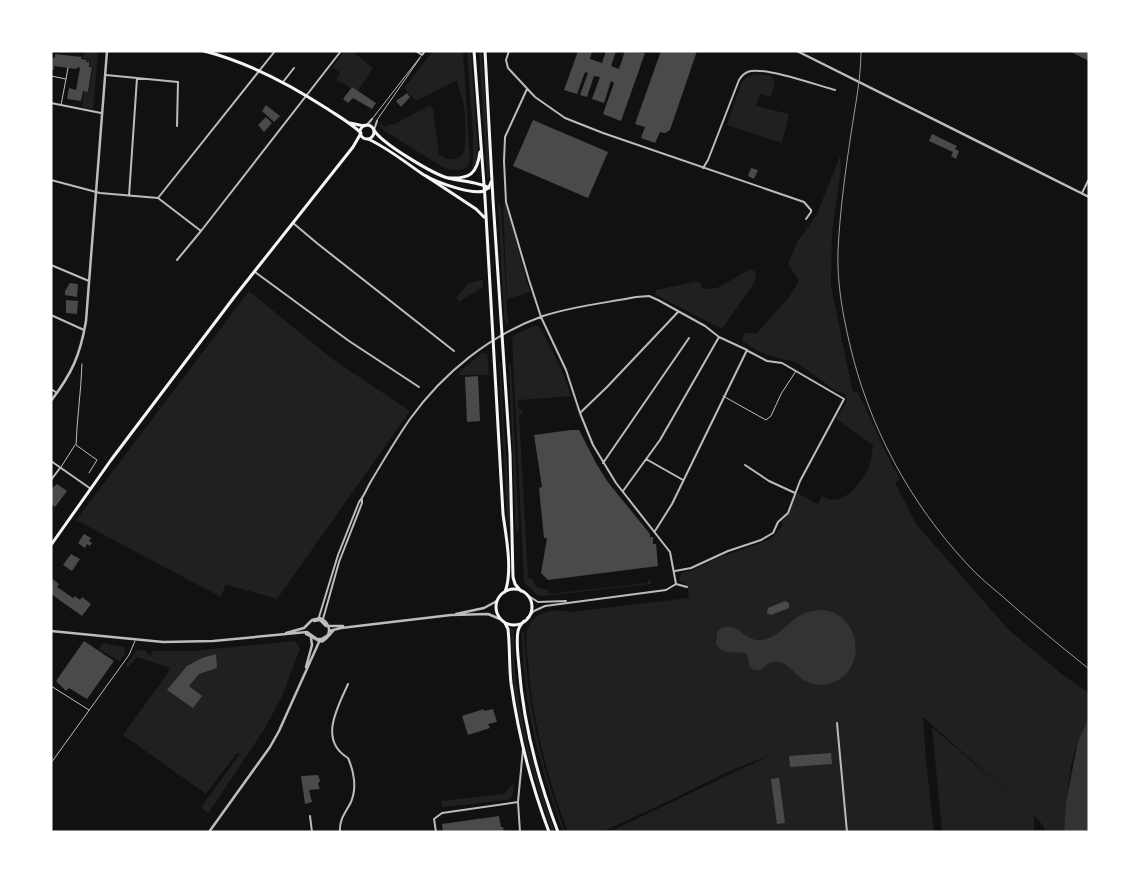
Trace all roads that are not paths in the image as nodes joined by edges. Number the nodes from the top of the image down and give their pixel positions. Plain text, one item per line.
1 (107, 51) edge
2 (275, 51) edge
3 (341, 51) edge
4 (416, 51) edge
5 (425, 51) edge
6 (474, 51) edge
7 (485, 51) edge
8 (509, 51) edge
9 (797, 51) edge
10 (207, 52) edge
11 (422, 55) junction
12 (68, 68) dead end
13 (294, 68) dead end
14 (258, 72) junction
15 (106, 75) junction
16 (51, 76) edge
17 (137, 78) junction
18 (66, 79) junction
19 (283, 83) junction
20 (527, 89) junction
21 (835, 90) dead end
22 (307, 96) junction
23 (51, 103) edge
24 (61, 105) junction
25 (101, 113) junction
26 (372, 119) joint
27 (345, 121) junction
28 (377, 121) joint
29 (177, 126) dead end
30 (366, 126) junction
31 (374, 130) junction
32 (361, 133) junction
33 (366, 139) junction
34 (481, 142) junction
35 (353, 147) junction
36 (703, 168) junction
37 (426, 176) junction
38 (449, 178) junction
39 (492, 179) junction
40 (1089, 179) edge
41 (51, 180) edge
42 (484, 184) junction
43 (489, 187) junction
44 (484, 191) junction
45 (96, 192) junction
46 (1082, 194) junction
47 (129, 196) junction
48 (493, 196) junction
49 (1089, 197) edge
50 (158, 198) junction
51 (806, 219) dead end
52 (293, 223) junction
53 (486, 223) junction
54 (201, 231) junction
55 (177, 260) dead end
56 (51, 265) edge
57 (254, 271) junction
58 (89, 281) junction
59 (678, 312) junction
60 (51, 314) edge
61 (541, 317) junction
62 (84, 330) junction
63 (502, 335) junction
64 (719, 337) junction
65 (689, 338) dead end
66 (494, 340) junction
67 (747, 350) junction
68 (454, 351) dead end
69 (82, 364) dead end
70 (796, 370) junction
71 (419, 388) dead end
72 (51, 389) edge
73 (57, 393) junction
74 (723, 396) junction
75 (51, 400) edge
76 (580, 413) junction
77 (76, 445) junction
78 (646, 459) junction
79 (51, 461) edge
80 (603, 463) junction
81 (745, 465) dead end
82 (60, 468) junction
83 (89, 474) dead end
84 (51, 480) edge
85 (683, 480) junction
86 (91, 488) junction
87 (623, 491) junction
88 (794, 493) junction
89 (655, 531) junction
90 (51, 544) edge
91 (675, 571) junction
92 (676, 584) junction
93 (687, 587) dead end
94 (521, 591) junction
95 (505, 592) junction
96 (526, 595) junction
97 (497, 601) junction
98 (571, 601) junction
99 (451, 615) junction
100 (321, 618) junction
101 (500, 618) junction
102 (526, 620) junction
103 (314, 621) junction
104 (505, 623) junction
105 (328, 625) junction
106 (360, 625) junction
107 (308, 626) junction
108 (51, 631) edge
109 (330, 632) junction
110 (277, 635) junction
111 (309, 635) junction
112 (135, 640) junction
113 (320, 641) junction
114 (304, 675) junction
115 (348, 684) dead end
116 (51, 686) edge
117 (89, 710) junction
118 (837, 723) dead end
119 (523, 746) junction
120 (51, 763) edge
121 (518, 802) junction
122 (310, 816) dead end
123 (210, 832) edge
124 (312, 832) edge
125 (340, 832) edge
126 (436, 832) edge
127 (520, 832) edge
128 (549, 832) edge
129 (558, 832) edge
130 (847, 832) edge

1 - 15 street
2 - 14 street
3 - 22 street
4 - 11 street
5 - 11 street
6 - 34 main road
7 - 39 main road
8 - 20 street
9 - 46 street
10 - 14 main road
11 - 26 lane
11 - 28 lane
12 - 18 lane
13 - 19 street
14 - 19 main road
14 - 50 street
15 - 17 street
15 - 25 street
16 - 18 lane
17 - 29 street
17 - 47 street
18 - 24 lane
19 - 22 main road
20 - 36 street
20 - 61 street
21 - 36 street
22 - 27 main road
22 - 54 street
23 - 24 street
24 - 25 street
25 - 45 street
26 - 30 street
27 - 30 main road
27 - 32 main road
28 - 31 street
30 - 31 main road
30 - 32 main road
31 - 33 main road
31 - 38 main road
32 - 33 main road
32 - 35 main road
33 - 35 main road
33 - 37 main road
34 - 38 main road
34 - 42 main road
35 - 52 main road
36 - 51 street
37 - 44 main road
37 - 53 main road
38 - 42 main road
39 - 43 main road
39 - 48 main road
40 - 46 street
41 - 45 street
42 - 43 main road
42 - 44 main road
43 - 44 main road
43 - 48 main road
44 - 53 main road
45 - 47 street
45 - 58 street
46 - 49 street
47 - 50 street
48 - 63 main road
50 - 54 street
52 - 57 main road
52 - 68 street
53 - 66 main road
54 - 55 street
56 - 58 street
57 - 71 street
57 - 86 main road
58 - 62 street
59 - 61 street
59 - 64 street
59 - 76 street
60 - 62 street
61 - 63 street
61 - 76 street
62 - 73 street
63 - 66 street
63 - 94 main road
64 - 67 street
64 - 78 street
65 - 80 street
66 - 95 main road
66 - 100 street
67 - 70 street
67 - 74 street
69 - 77 lane
70 - 74 lane
70 - 88 street
72 - 73 street
73 - 75 street
74 - 85 street
76 - 80 street
77 - 82 lane
77 - 83 lane
78 - 85 street
78 - 87 street
79 - 82 street
80 - 87 street
81 - 88 street
82 - 84 street
82 - 86 street
85 - 89 street
86 - 90 main road
87 - 89 street
88 - 91 street
89 - 91 street
91 - 92 street
92 - 93 street
92 - 98 street
94 - 95 main road
94 - 96 main road
95 - 97 main road
96 - 98 street
96 - 102 main road
97 - 99 street
97 - 101 main road
98 - 102 street
99 - 101 street
99 - 106 street
100 - 103 street
100 - 105 street
100 - 107 street
101 - 104 main road
102 - 104 main road
102 - 129 main road
103 - 105 street
103 - 107 street
104 - 119 main road
105 - 106 street
105 - 109 street
106 - 109 street
107 - 110 street
107 - 111 street
108 - 112 street
109 - 113 street
110 - 111 street
110 - 112 street
111 - 113 street
111 - 114 street
112 - 117 lane
113 - 114 street
114 - 123 street
115 - 125 street
116 - 117 lane
117 - 120 lane
118 - 130 street
119 - 121 street
119 - 128 main road
121 - 126 street
121 - 127 street
122 - 124 street

